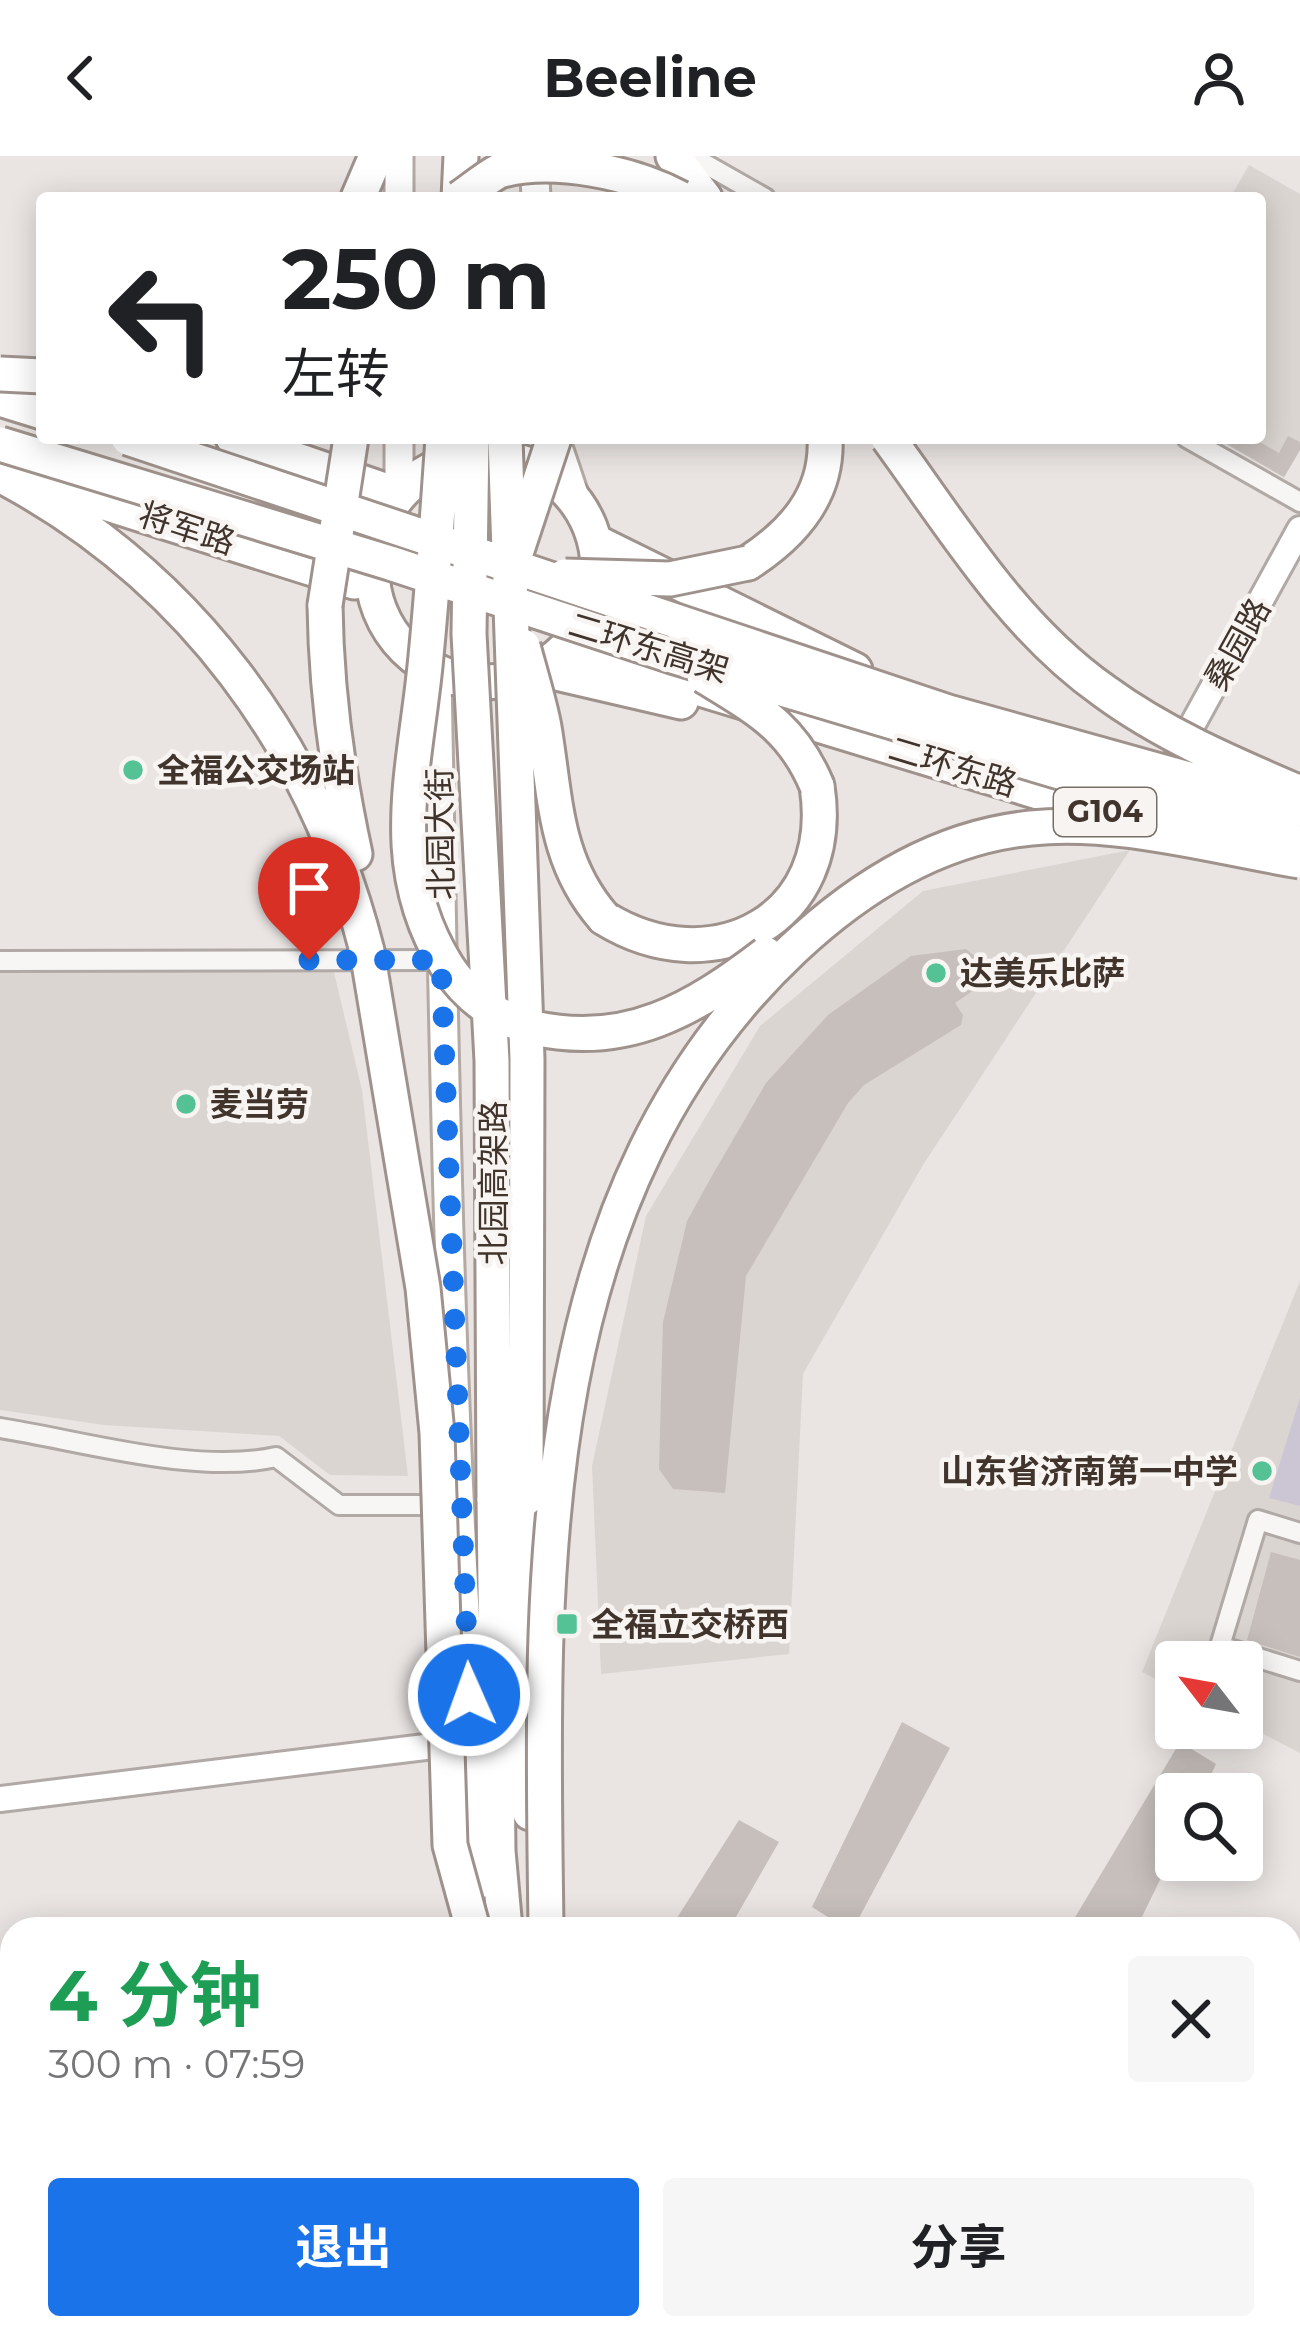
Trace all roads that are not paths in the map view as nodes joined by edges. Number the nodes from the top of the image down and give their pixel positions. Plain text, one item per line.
1 (376, 156) edge
2 (399, 156) edge
3 (465, 156) edge
4 (503, 156) edge
5 (534, 156) edge
6 (674, 156) edge
7 (691, 156) edge
8 (361, 192) edge
9 (399, 192) edge
10 (463, 192) edge
11 (471, 192) edge
12 (503, 192) edge
13 (536, 192) edge
14 (669, 192) edge
15 (701, 192) edge
16 (754, 192) edge
17 (0, 363) edge
18 (0, 374) edge
19 (36, 374) edge
20 (36, 376) edge
21 (0, 399) edge
22 (36, 410) edge
23 (0, 444) edge
24 (145, 444) edge
25 (251, 444) edge
26 (350, 444) edge
27 (399, 444) edge
28 (442, 444) edge
29 (472, 444) edge
30 (506, 444) edge
31 (552, 444) edge
32 (556, 444) edge
33 (824, 444) edge
34 (892, 444) edge
35 (1198, 444) edge
36 (0, 473) edge
37 (399, 494) junction
38 (576, 500) junction
39 (1300, 502) edge
40 (1300, 529) edge
41 (596, 542) junction
42 (518, 579) junction
43 (597, 586) junction
44 (373, 589) junction
45 (672, 656) junction
46 (538, 666) junction
47 (855, 670) junction
48 (437, 674) junction
49 (1174, 758) junction
50 (1300, 793) edge
51 (1300, 810) edge
52 (1300, 844) edge
53 (1300, 862) edge
54 (1300, 872) edge
55 (862, 889) junction
56 (367, 951) junction
57 (441, 960) junction
58 (0, 961) edge
59 (0, 1428) edge
60 (440, 1505) junction
61 (1300, 1533) edge
62 (1300, 1671) edge
63 (472, 1742) junction
64 (0, 1799) edge
65 (470, 1917) edge
66 (488, 1917) edge
67 (504, 1917) edge
68 (535, 1917) edge
69 (546, 1917) edge
70 (560, 1917) edge

1 - 8 highway
2 - 9 main road
3 - 10 highway
4 - 12 highway
5 - 13 main road
6 - 15 highway
7 - 16 street
11 - 14 highway, bridge
17 - 19 highway
18 - 20 highway, bridge
21 - 22 highway
23 - 45 highway, 二环东高架, bridge
24 - 42 highway, 二环东高架, bridge
25 - 37 highway
26 - 56 highway, bridge
27 - 37 main road
28 - 55 highway, bridge
29 - 67 highway, 北园高架路, bridge
30 - 42 highway, 北园高架路, bridge
31 - 42 highway, bridge
32 - 38 main road
33 - 42 highway, bridge
34 - 50 highway, bridge
35 - 39 street
36 - 44 highway, 将军路
36 - 56 highway
37 - 38 highway
37 - 44 highway
38 - 41 highway
40 - 49 street, 桑园路
41 - 43 highway
41 - 47 highway, 二环东路 / G104
42 - 45 highway, bridge
42 - 51 highway, 二环东高架, bridge
42 - 68 highway, 北园高架路, bridge
43 - 46 highway
43 - 47 highway, 二环东路 / G104
44 - 48 highway
45 - 52 highway, 二环东高架, bridge
46 - 48 highway, G104
46 - 54 highway, 二环东路 / G104
46 - 70 main road
47 - 49 highway, 二环东路 / G104
48 - 57 main road, 北园大街
49 - 50 highway, 二环东路 / G104
53 - 55 highway, bridge
55 - 69 highway, bridge
56 - 60 highway, bridge
57 - 58 street
57 - 63 main road, 北园大街
59 - 60 street
60 - 65 highway, bridge
61 - 62 street
63 - 64 street
63 - 66 main road, 北园大街

